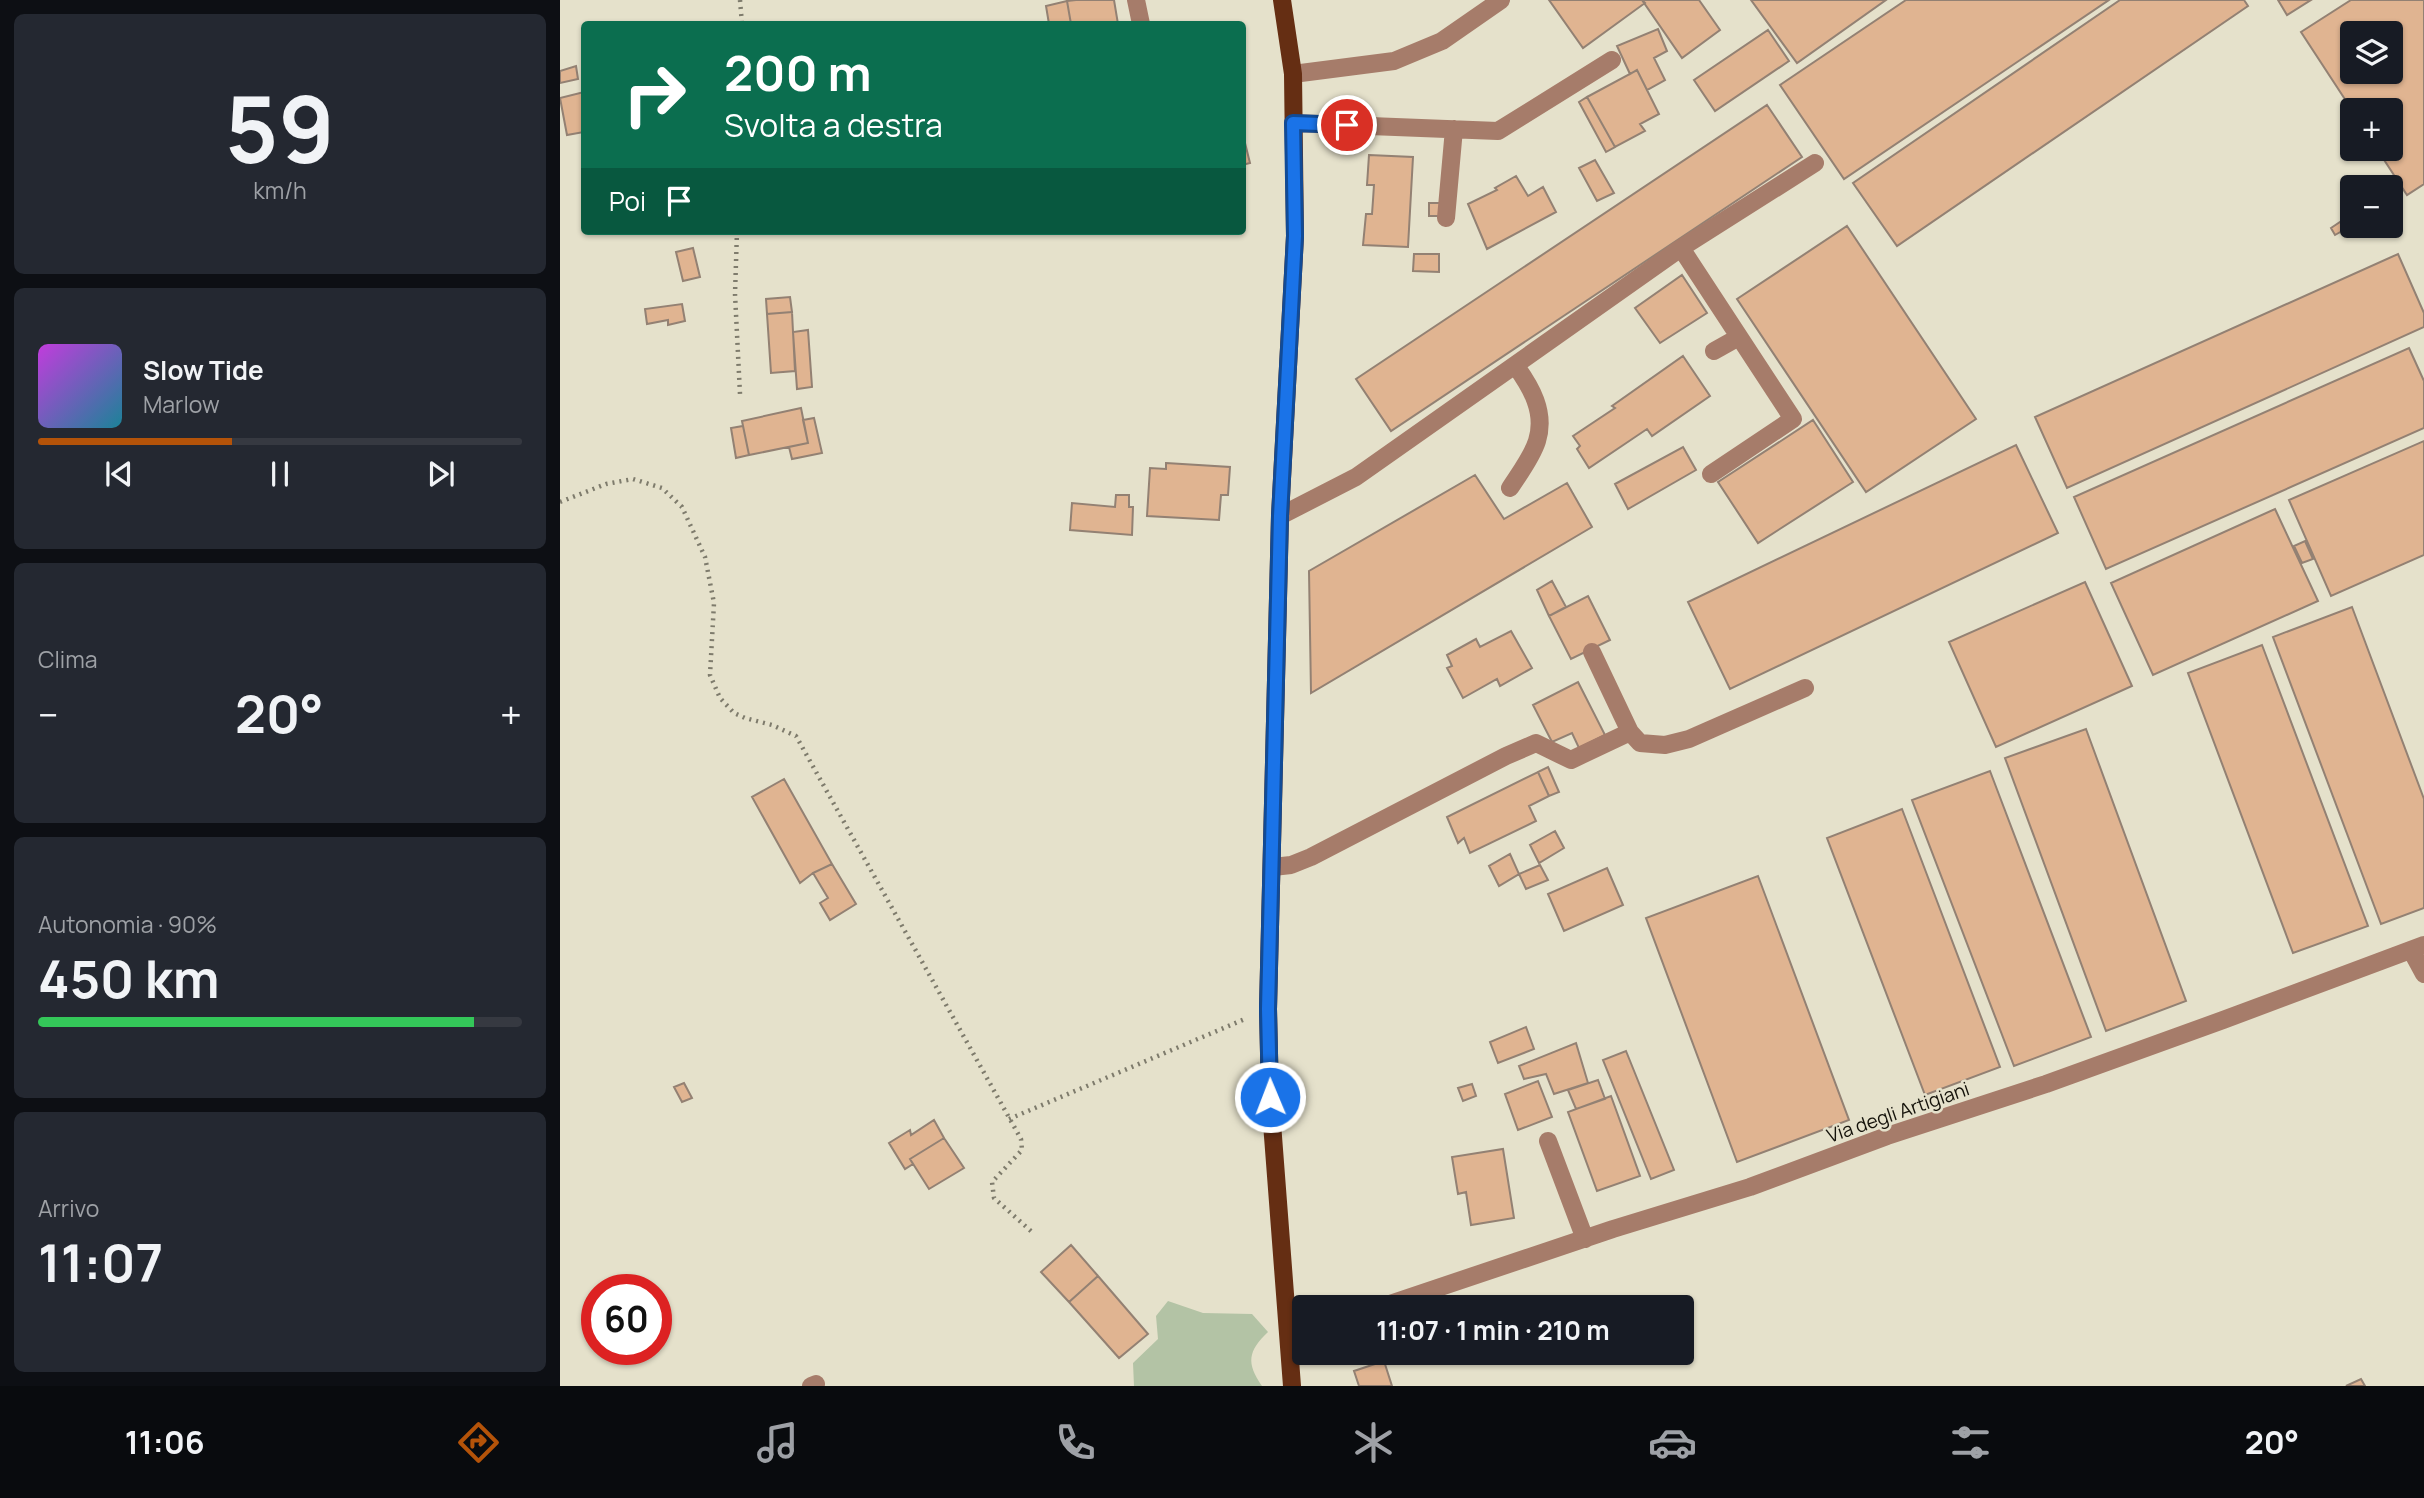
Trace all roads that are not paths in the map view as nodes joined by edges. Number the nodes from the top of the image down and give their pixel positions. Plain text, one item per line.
1 (1282, 0) edge
2 (1501, 0) edge
3 (1141, 1) edge
4 (1141, 21) edge
5 (1612, 60) dead end
6 (1293, 74) junction
7 (1293, 123) junction
8 (1454, 129) junction
9 (1815, 163) dead end
10 (1446, 218) dead end
11 (1681, 248) junction
12 (1739, 337) junction
13 (1714, 351) dead end
14 (1515, 365) junction
15 (1711, 474) dead end
16 (1510, 488) dead end
17 (1280, 516) junction
18 (1592, 652) dead end
19 (1805, 688) dead end
20 (1630, 732) junction
21 (1273, 867) junction
22 (2417, 948) edge
23 (2424, 974) edge
24 (1548, 1141) dead end
25 (1585, 1239) junction
26 (1417, 1295) edge
27 (1292, 1298) edge
28 (1294, 1365) edge
29 (1292, 1386) edge

1 - 6 main road
2 - 6 lane
3 - 4 lane
5 - 8 lane
6 - 7 main road
7 - 8 lane
7 - 17 main road
8 - 10 lane
9 - 11 lane
11 - 12 lane
11 - 14 lane
12 - 13 lane
12 - 15 lane
14 - 16 lane
14 - 17 lane
17 - 21 main road
18 - 20 lane
19 - 20 lane
20 - 21 lane
21 - 27 main road
22 - 23 lane
22 - 25 lane, Via degli Artigiani
24 - 25 lane
25 - 26 lane, Via degli Artigiani
28 - 29 main road

